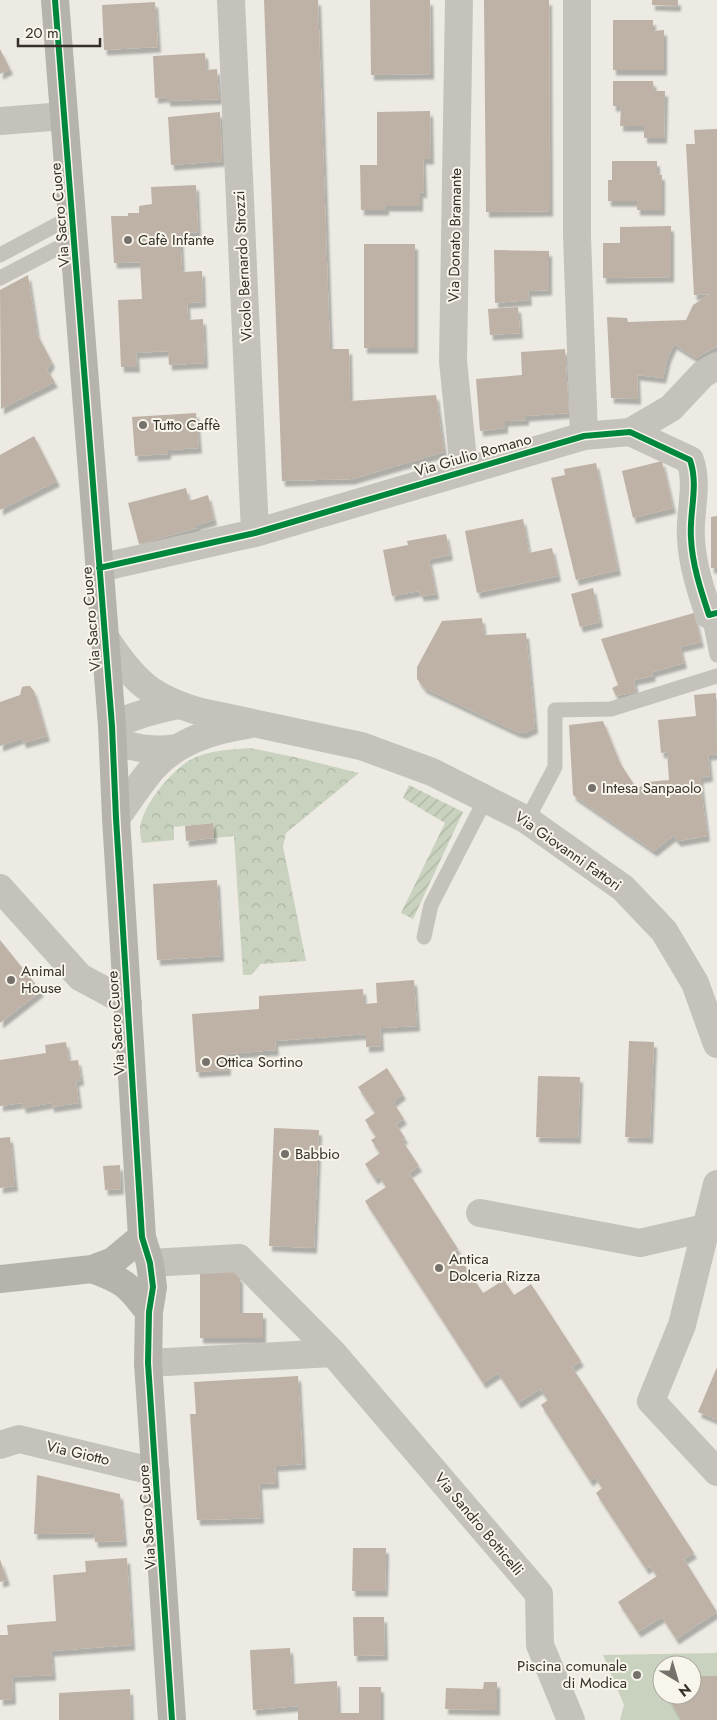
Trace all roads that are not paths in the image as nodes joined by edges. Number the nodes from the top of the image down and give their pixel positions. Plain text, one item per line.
1 (55, 0) edge
2 (231, 0) edge
3 (459, 0) edge
4 (577, 0) edge
5 (64, 116) junction
6 (0, 121) edge
7 (74, 227) junction
8 (0, 255) edge
9 (0, 278) edge
10 (717, 366) edge
11 (630, 432) junction
12 (584, 436) junction
13 (464, 470) junction
14 (255, 533) junction
15 (99, 568) junction
16 (713, 614) edge
17 (106, 639) junction
18 (717, 655) edge
19 (717, 676) edge
20 (178, 705) junction
21 (256, 724) junction
22 (113, 733) junction
23 (176, 748) junction
24 (486, 798) junction
25 (116, 818) junction
26 (527, 820) junction
27 (0, 888) edge
28 (424, 937) dead end
29 (128, 1003) junction
30 (717, 1044) edge
31 (717, 1184) edge
32 (480, 1212) dead end
33 (705, 1228) junction
34 (142, 1237) junction
35 (150, 1263) junction
36 (92, 1269) junction
37 (0, 1279) edge
38 (149, 1312) junction
39 (334, 1353) junction
40 (148, 1363) junction
41 (10, 1442) edge
42 (156, 1472) junction
43 (717, 1472) edge
44 (172, 1720) edge
45 (571, 1720) edge

1 - 5 street, Via Sacro Cuore
2 - 14 street, Vicolo Bernardo Strozzi
3 - 13 street, Via Donato Bramante
4 - 12 street
5 - 6 street
5 - 7 street, Via Sacro Cuore
7 - 8 lane
7 - 9 lane
7 - 15 street, Via Sacro Cuore
10 - 11 street
11 - 12 street, Via Giulio Romano
11 - 16 street, Via Giulio Romano
12 - 13 street, Via Giulio Romano
13 - 14 street, Via Giulio Romano
14 - 15 street, Via Giulio Romano
15 - 17 street, Via Sacro Cuore
16 - 18 lane
17 - 20 street
17 - 22 street, Via Sacro Cuore
19 - 26 lane
20 - 21 street, Via Giovanni Fattori
20 - 22 street
21 - 23 street
21 - 24 street, Via Giovanni Fattori
22 - 23 street
22 - 25 street, Via Sacro Cuore
23 - 25 street
24 - 26 street, Via Giovanni Fattori
24 - 28 lane
25 - 29 street, Via Sacro Cuore
26 - 30 street, Via Giovanni Fattori
27 - 29 street
29 - 34 street, Via Sacro Cuore
31 - 33 street
32 - 33 street
33 - 43 street
34 - 35 street, Via Sacro Cuore
34 - 36 street
35 - 38 street, Via Sacro Cuore
35 - 39 street, Via Sandro Botticelli
36 - 37 street
36 - 38 street
38 - 40 street, Via Sacro Cuore
39 - 40 street
39 - 45 street, Via Sandro Botticelli
40 - 42 street, Via Sacro Cuore
41 - 42 street, Via Giotto
42 - 44 street, Via Sacro Cuore

